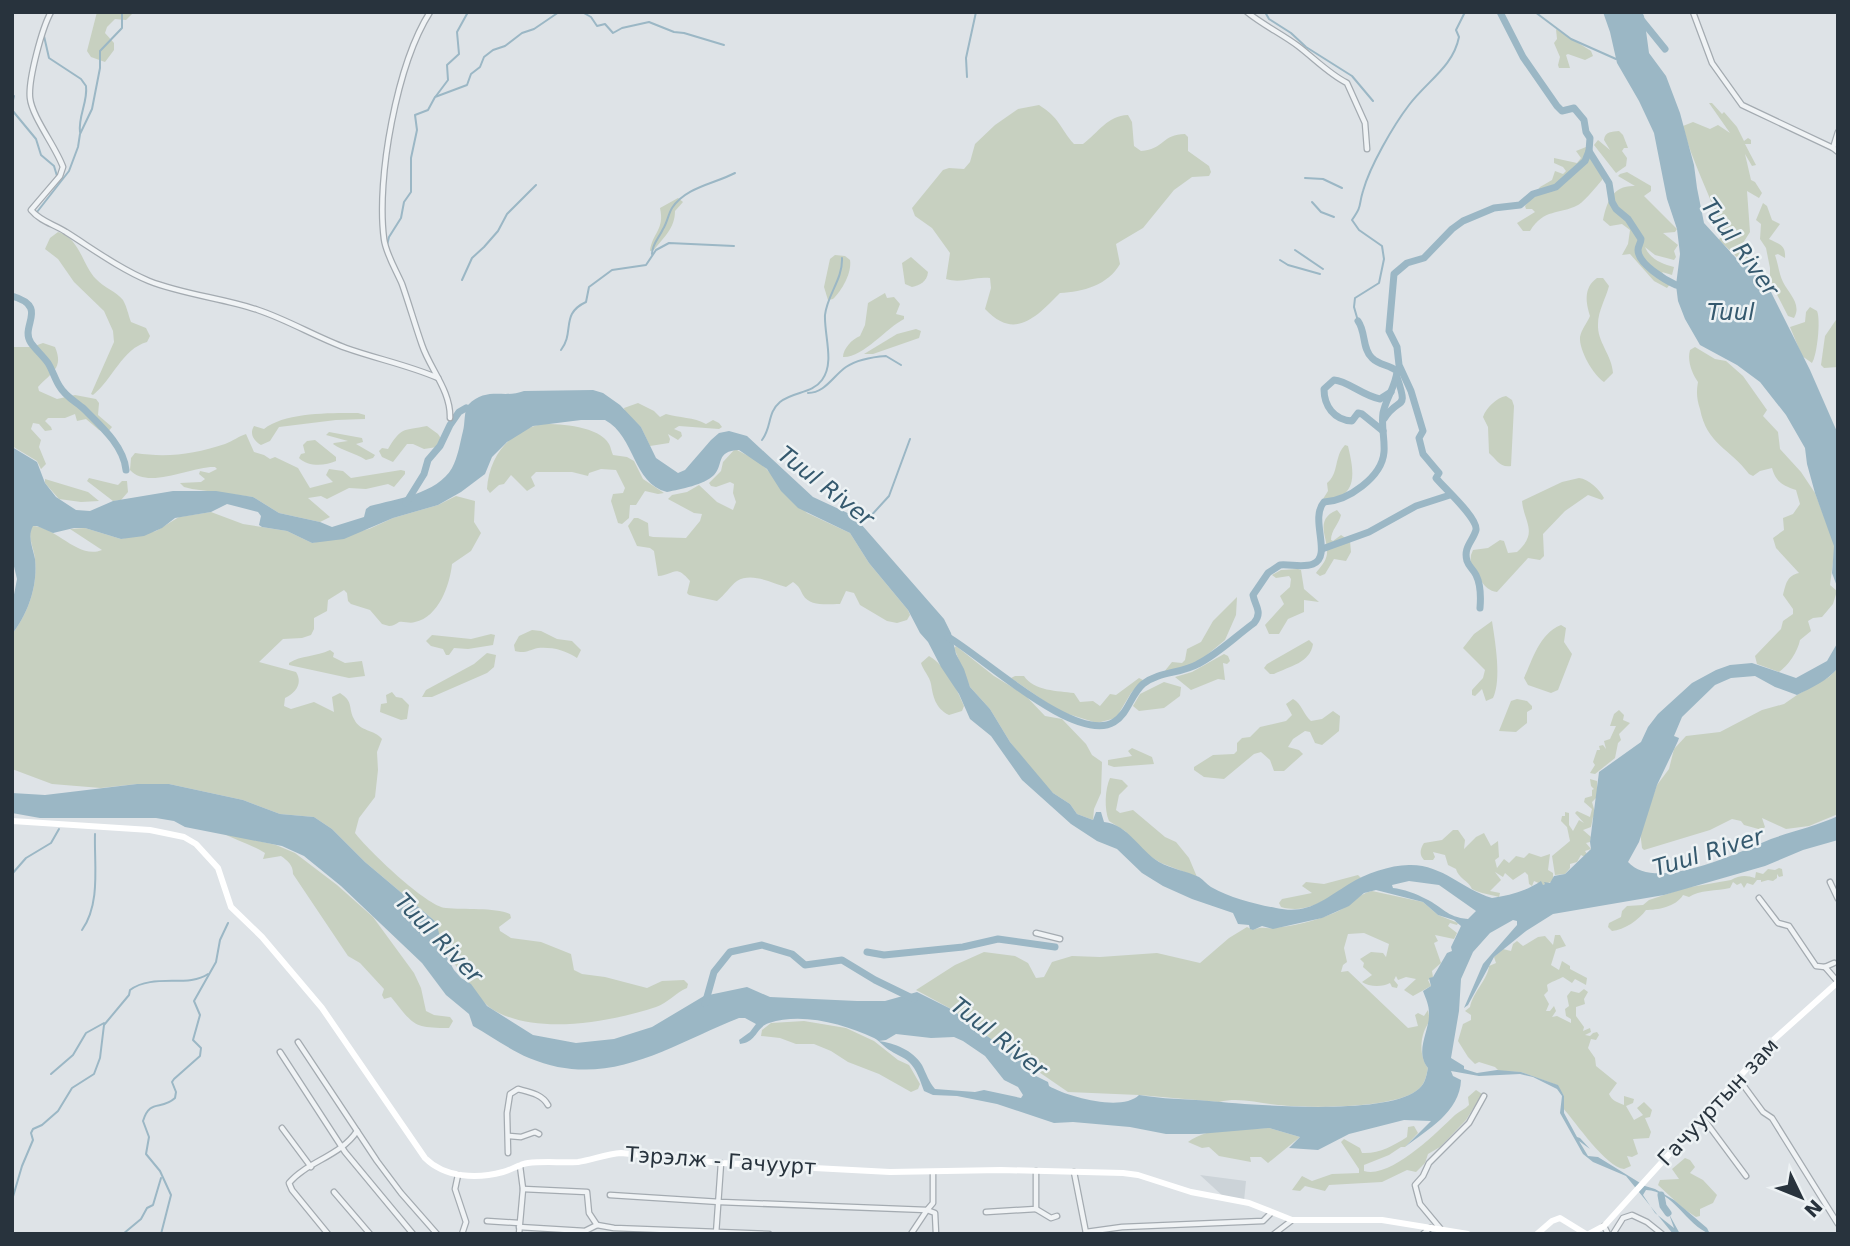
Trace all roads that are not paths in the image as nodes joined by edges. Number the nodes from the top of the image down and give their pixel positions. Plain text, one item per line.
1 (48, 12) edge
2 (430, 12) edge
3 (1247, 12) edge
4 (1693, 12) edge
5 (1838, 132) edge
6 (1367, 149) dead end
7 (1835, 150) edge
8 (438, 378) junction
9 (450, 418) dead end
10 (12, 821) edge
11 (1830, 882) dead end
12 (1759, 898) dead end
13 (1838, 898) edge
14 (1036, 933) dead end
15 (1060, 939) dead end
16 (1837, 964) edge
17 (1825, 967) junction
18 (1838, 982) edge
19 (298, 1042) dead end
20 (280, 1052) dead end
21 (1738, 1078) junction
22 (1484, 1096) dead end
23 (548, 1105) dead end
24 (1703, 1118) junction
25 (282, 1128) dead end
26 (357, 1130) junction
27 (539, 1134) dead end
28 (509, 1136) junction
29 (342, 1146) junction
30 (508, 1153) dead end
31 (721, 1163) junction
32 (520, 1165) junction
33 (311, 1167) junction
34 (1036, 1171) junction
35 (1074, 1172) junction
36 (933, 1173) junction
37 (458, 1175) junction
38 (1746, 1176) dead end
39 (523, 1189) junction
40 (334, 1192) dead end
41 (610, 1195) dead end
42 (720, 1202) junction
43 (1036, 1209) junction
44 (927, 1210) junction
45 (986, 1212) dead end
46 (1271, 1213) junction
47 (1057, 1216) dead end
48 (1292, 1220) junction
49 (487, 1221) dead end
50 (1838, 1224) edge
51 (597, 1225) junction
52 (1604, 1226) junction
53 (519, 1228) edge
54 (1430, 1228) junction
55 (1440, 1229) junction
56 (716, 1233) edge
57 (1086, 1233) edge
58 (328, 1234) edge
59 (370, 1234) edge
60 (413, 1234) edge
61 (438, 1234) edge
62 (462, 1234) edge
63 (769, 1234) edge
64 (911, 1234) edge
65 (936, 1234) edge
66 (1274, 1234) edge
67 (1423, 1234) edge
68 (1468, 1234) edge
69 (1537, 1234) edge
70 (1587, 1234) edge
71 (1610, 1234) edge
72 (1662, 1234) edge

1 - 8 street
2 - 8 street
3 - 6 street
4 - 7 street
5 - 7 street
8 - 9 street
10 - 37 main road, Тэрэлж - Гачуурт
11 - 13 street
12 - 17 street
14 - 15 street
16 - 17 street
17 - 18 street
18 - 21 main road, Гачууртын зам
19 - 26 street
20 - 29 street
21 - 24 main road, Гачууртын зам
21 - 50 street
22 - 55 street
23 - 28 street
24 - 38 street
24 - 52 main road, Гачууртын зам
25 - 33 street
26 - 29 street
26 - 61 street
27 - 28 street
28 - 30 street
29 - 33 street
29 - 60 street
31 - 32 main road, Тэрэлж - Гачуурт
31 - 36 main road, Тэрэлж - Гачуурт
31 - 42 street
32 - 37 main road, Тэрэлж - Гачуурт
32 - 39 street
33 - 58 street
34 - 35 main road, Тэрэлж - Гачуурт
34 - 36 main road, Тэрэлж - Гачуурт
34 - 43 street
35 - 46 main road, Тэрэлж - Гачуурт
35 - 57 street
36 - 44 street
37 - 62 street
39 - 51 street
39 - 53 street
40 - 59 street
41 - 42 street
42 - 44 street
42 - 56 street
43 - 45 street
43 - 47 street
44 - 64 street
44 - 65 street
46 - 48 main road, Тэрэлж - Гачуурт
46 - 57 street
48 - 54 main road, Тэрэлж - Гачуурт
48 - 66 street
49 - 53 street
51 - 53 street
51 - 56 street
52 - 70 main road
52 - 71 street
54 - 55 main road, Тэрэлж - Гачуурт
54 - 67 street
55 - 68 main road, Тэрэлж - Гачуурт
56 - 63 street
69 - 70 main road
71 - 72 street

